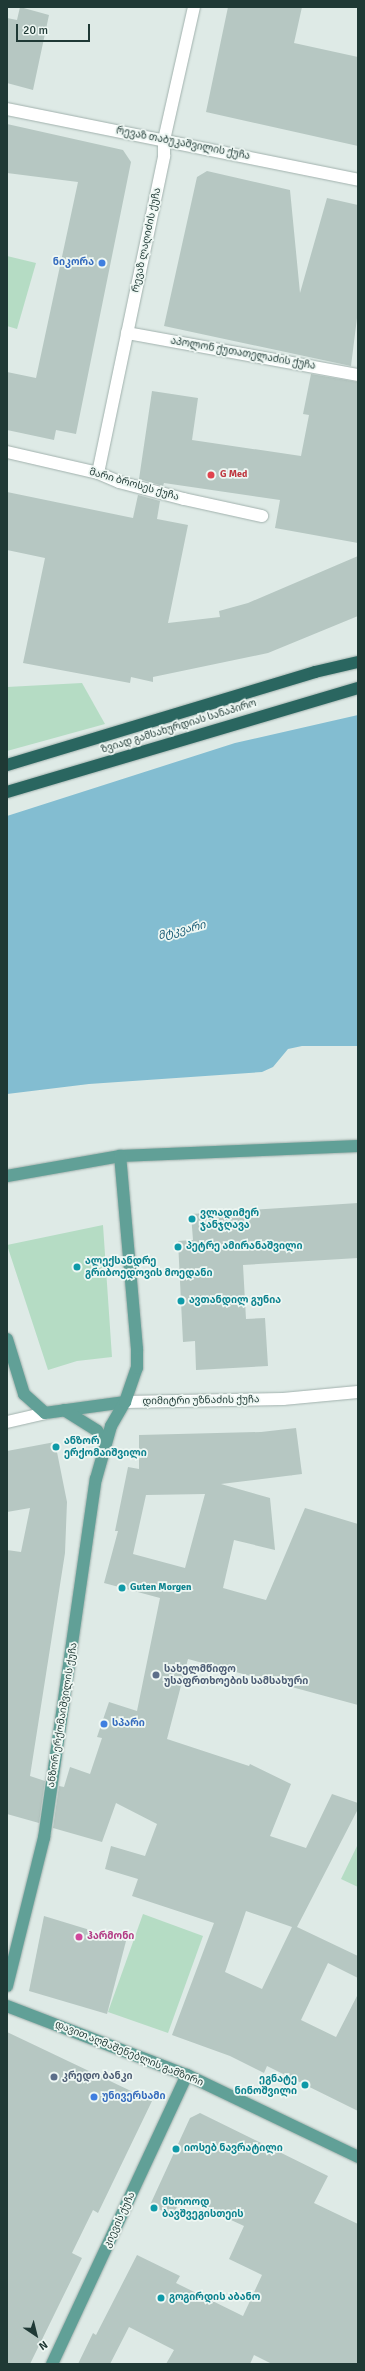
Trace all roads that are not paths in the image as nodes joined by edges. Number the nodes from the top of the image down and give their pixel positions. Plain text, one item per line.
1 (194, 7) edge
2 (7, 109) edge
3 (164, 140) junction
4 (358, 180) edge
5 (127, 333) junction
6 (358, 375) edge
7 (7, 452) edge
8 (98, 473) junction
9 (262, 516) dead end
10 (358, 662) edge
11 (358, 688) edge
12 (7, 765) edge
13 (7, 792) edge
14 (358, 1146) edge
15 (120, 1156) junction
16 (7, 1176) edge
17 (7, 1339) edge
18 (358, 1392) edge
19 (125, 1402) junction
20 (64, 1410) junction
21 (45, 1413) junction
22 (7, 1422) edge
23 (106, 1442) junction
24 (7, 1986) edge
25 (7, 2006) edge
26 (187, 2075) junction
27 (358, 2157) edge
28 (52, 2364) edge

1 - 3 street, რევაზ ლაღიძის ქუჩა
2 - 3 street, რევაზ თაბუკაშვილის ქუჩა
3 - 4 street, რევაზ თაბუკაშვილის ქუჩა
3 - 5 street, რევაზ ლაღიძის ქუჩა
5 - 6 street, აპოლონ ქუთათელაძის ქუჩა
5 - 8 street, რევაზ ლაღიძის ქუჩა
7 - 8 street, მარი ბროსეს ქუჩა
8 - 9 street, მარი ბროსეს ქუჩა
10 - 12 highway, ზვიად გამსახურდიას სანაპირო
11 - 13 highway, ზვიად გამსახურდიას სანაპირო
14 - 15 main road
15 - 16 main road
15 - 19 main road, ანზორ ერქომაიშვილის ქუჩა
17 - 21 main road
18 - 19 street, დიმიტრი უზნაძის ქუჩა
19 - 20 main road, დიმიტრი უზნაძის ქუჩა
19 - 23 main road, ანზორ ერქომაიშვილის ქუჩა
20 - 21 main road, დიმიტრი უზნაძის ქუჩა
20 - 23 main road
21 - 22 street, დიმიტრი უზნაძის ქუჩა
23 - 24 main road, ანზორ ერქომაიშვილის ქუჩა
25 - 26 main road, დავით აღმაშენებლის გამზირი
26 - 27 main road, დავით აღმაშენებლის გამზირი
26 - 28 main road, კიევის ქუჩა

